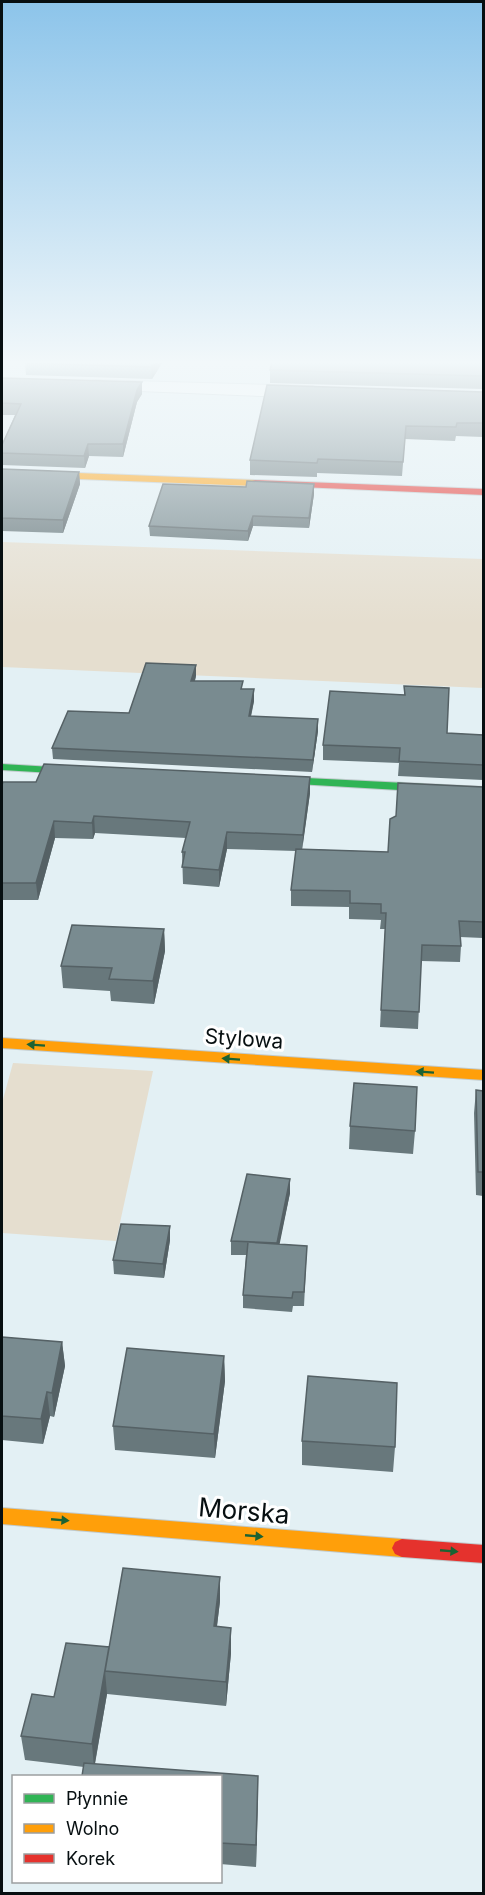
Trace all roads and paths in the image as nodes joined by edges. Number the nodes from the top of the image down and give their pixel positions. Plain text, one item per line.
1 (2, 473) edge
2 (483, 492) edge
3 (2, 767) edge
4 (96, 772) edge
5 (248, 780) edge
6 (483, 791) edge
7 (2, 1043) edge
8 (483, 1075) edge
9 (2, 1516) edge
10 (483, 1554) edge

1 - 2 street
3 - 4 street
5 - 6 street
8 -> 7 street, Stylowa
9 -> 10 street, Morska

